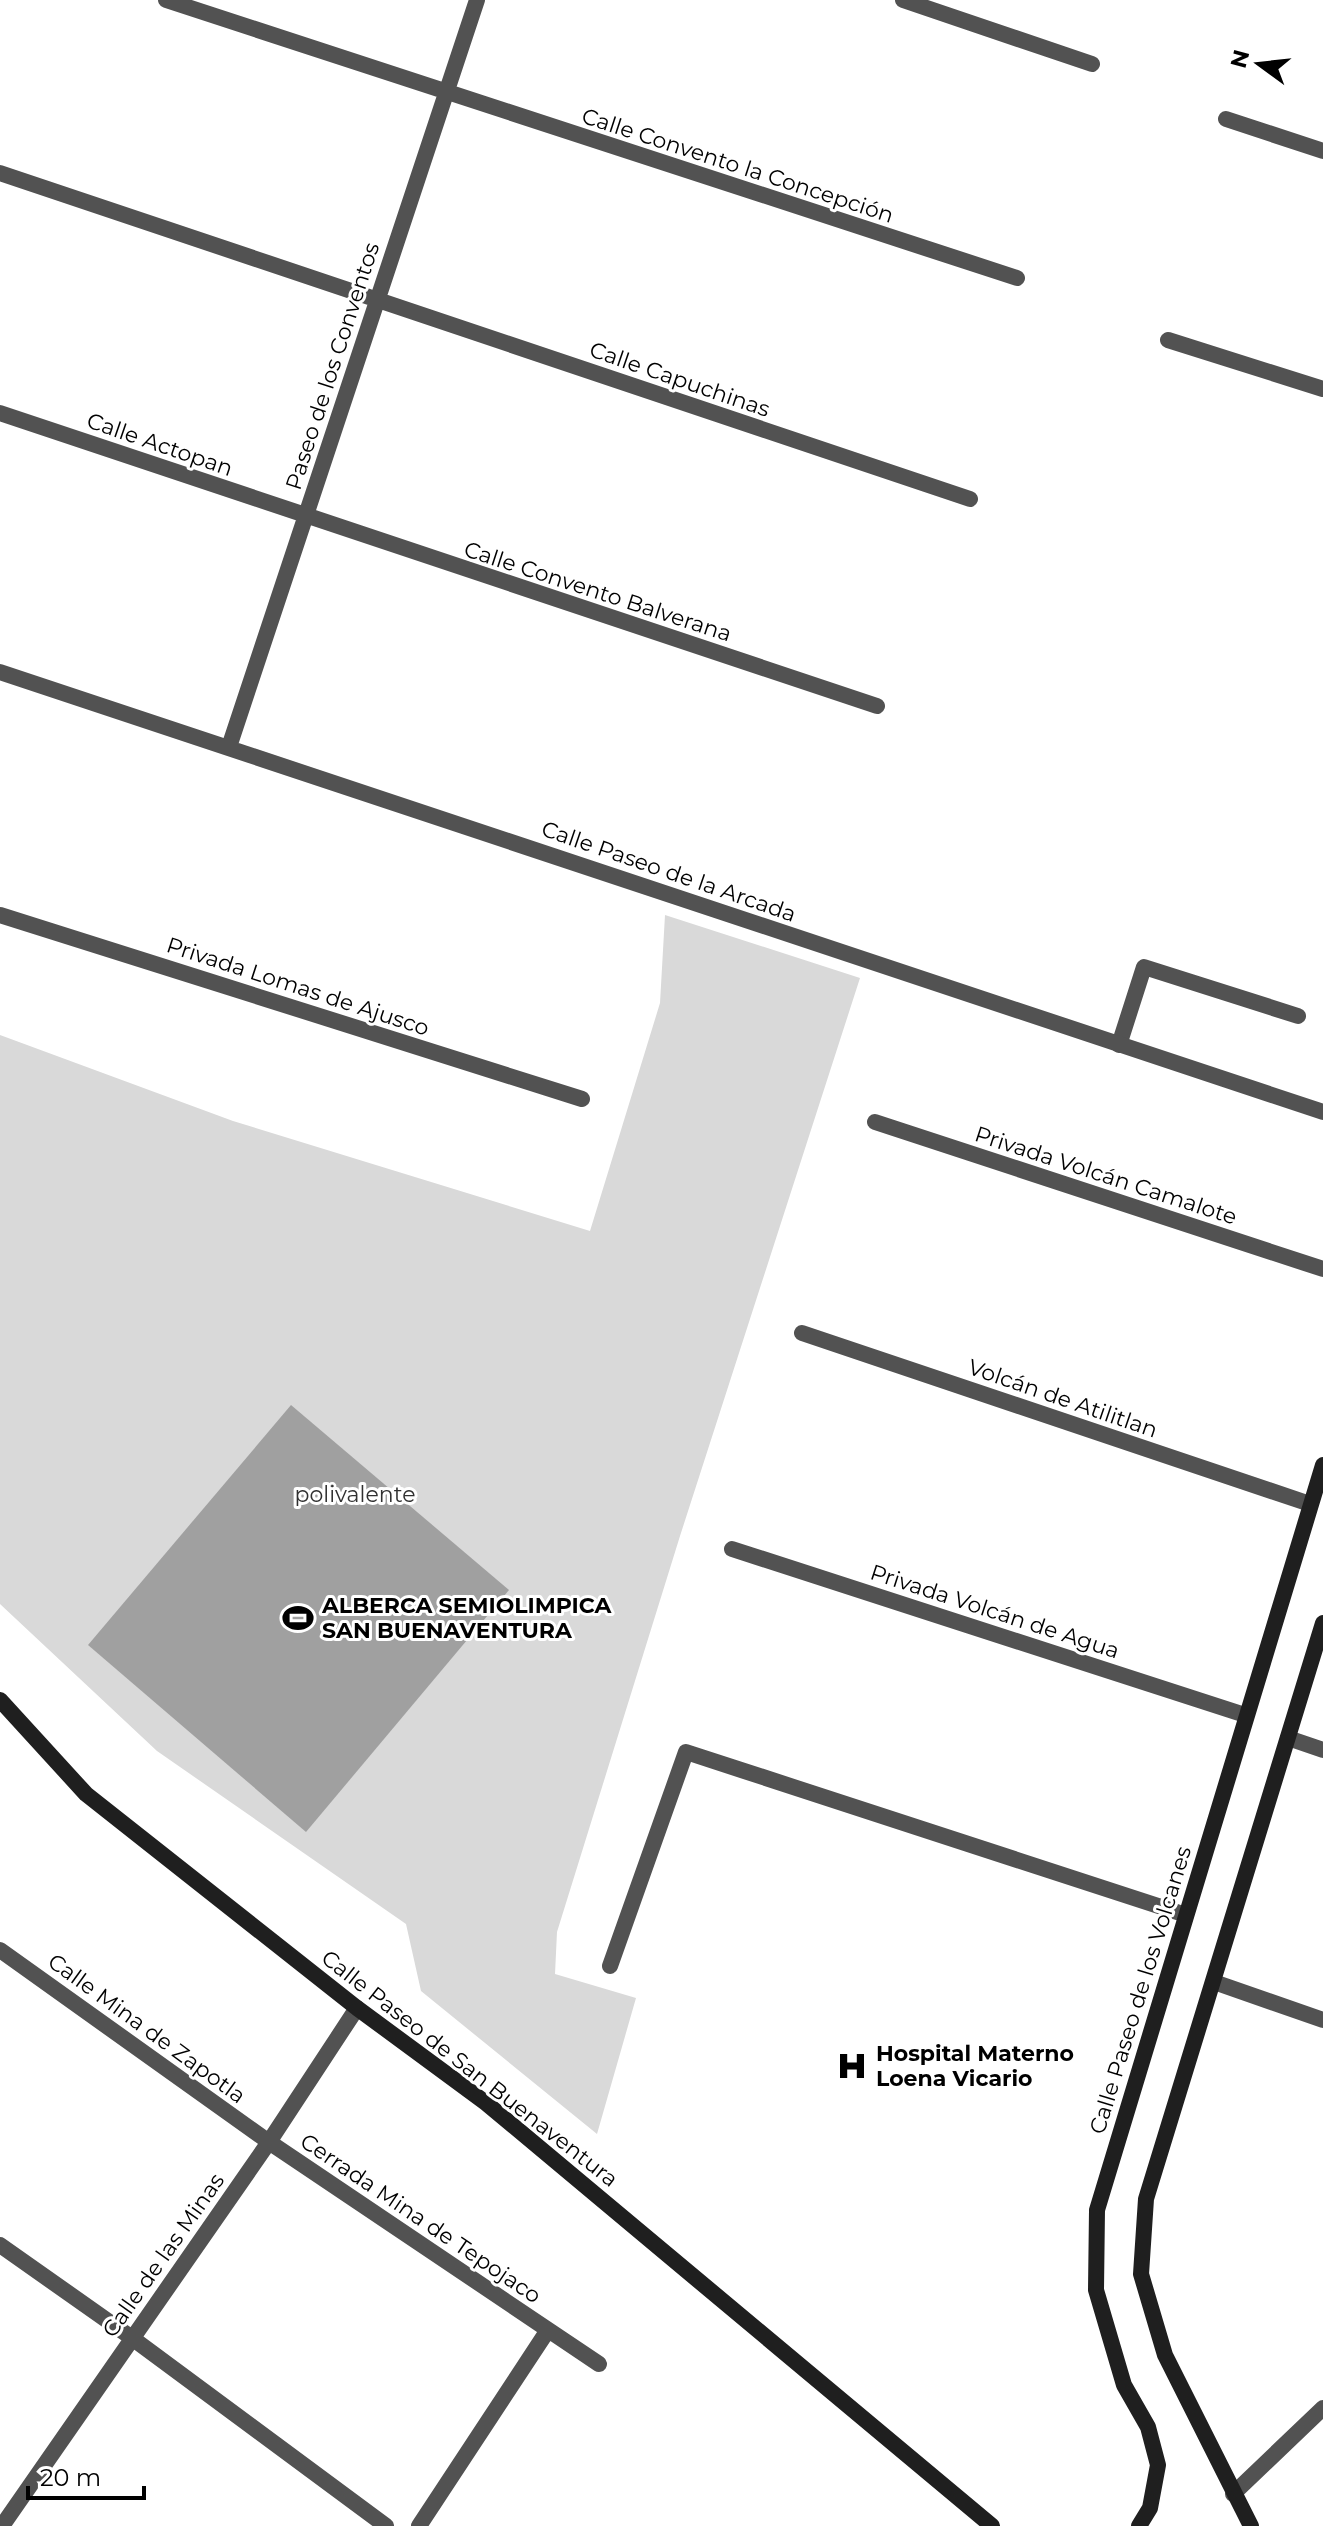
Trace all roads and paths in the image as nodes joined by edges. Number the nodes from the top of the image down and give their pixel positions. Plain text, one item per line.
1 (166, 0) edge
2 (477, 0) edge
3 (903, 0) edge
4 (1092, 64) dead end
5 (446, 93) junction
6 (1226, 119) dead end
7 (1323, 151) edge
8 (0, 173) edge
9 (1017, 278) dead end
10 (377, 300) junction
11 (1168, 340) dead end
12 (1323, 389) edge
13 (0, 413) edge
14 (970, 499) dead end
15 (305, 517) junction
16 (0, 672) edge
17 (877, 706) dead end
18 (229, 747) junction
19 (0, 915) edge
20 (1298, 1016) dead end
21 (1119, 1045) junction
22 (582, 1099) dead end
23 (1323, 1112) edge
24 (875, 1122) dead end
25 (1323, 1269) edge
26 (802, 1333) dead end
27 (1323, 1465) edge
28 (1310, 1504) junction
29 (732, 1549) dead end
30 (1323, 1623) edge
31 (0, 1700) edge
32 (1245, 1715) junction
33 (1288, 1738) junction
34 (1323, 1750) edge
35 (1186, 1915) junction
36 (0, 1950) edge
37 (610, 1966) dead end
38 (1214, 1982) junction
39 (357, 2008) junction
40 (1323, 2020) edge
41 (269, 2142) junction
42 (0, 2245) edge
43 (548, 2330) junction
44 (132, 2338) junction
45 (599, 2364) dead end
46 (1323, 2408) edge
47 (1233, 2494) junction
48 (2, 2526) edge
49 (386, 2526) edge
50 (419, 2526) edge
51 (992, 2526) edge
52 (1139, 2526) edge
53 (1251, 2526) edge

1 - 5 street, Calle Convento la Concepción
2 - 5 street, Paseo de los Conventos
3 - 4 street
5 - 9 street, Calle Convento la Concepción
5 - 10 street, Paseo de los Conventos
6 - 7 street
8 - 10 street, Calle Capuchinas
10 - 14 street, Calle Capuchinas
10 - 15 street, Paseo de los Conventos
11 - 12 street
13 - 15 street, Calle Actopan
15 - 17 street, Calle Convento Balverana
15 - 18 street, Paseo de los Conventos
16 - 18 street, Calle Paseo de la Arcada
18 - 21 street, Calle Paseo de la Arcada
19 - 22 street, Privada Lomas de Ajusco
20 - 21 street
21 - 23 street, Calle Paseo de la Arcada
24 - 25 street, Privada Volcán Camalote
26 - 28 street, Volcán de Atilitlan
27 - 28 street, Calle Paseo de los Volcanes
28 - 32 street, Calle Paseo de los Volcanes
29 - 32 street, Privada Volcán de Agua
30 - 33 street
31 - 39 street, Calle Paseo de San Buenaventura
32 - 35 street, Calle Paseo de los Volcanes
33 - 34 street
33 - 38 street
35 - 37 street
35 - 52 street, Calle Paseo de los Volcanes
36 - 41 street, Calle Mina de Zapotla
38 - 40 street
38 - 47 street
39 - 41 street, Calle de las Minas
39 - 51 street, Calle Paseo de San Buenaventura
41 - 43 street, Cerrada Mina de Tepojaco
41 - 44 street, Calle de las Minas
42 - 44 street
43 - 45 street, Cerrada Mina de Tepojaco
43 - 50 street, Cerrada Mina de Tepojaco
44 - 48 street, Calle de las Minas
44 - 49 street
46 - 47 street
47 - 53 street

